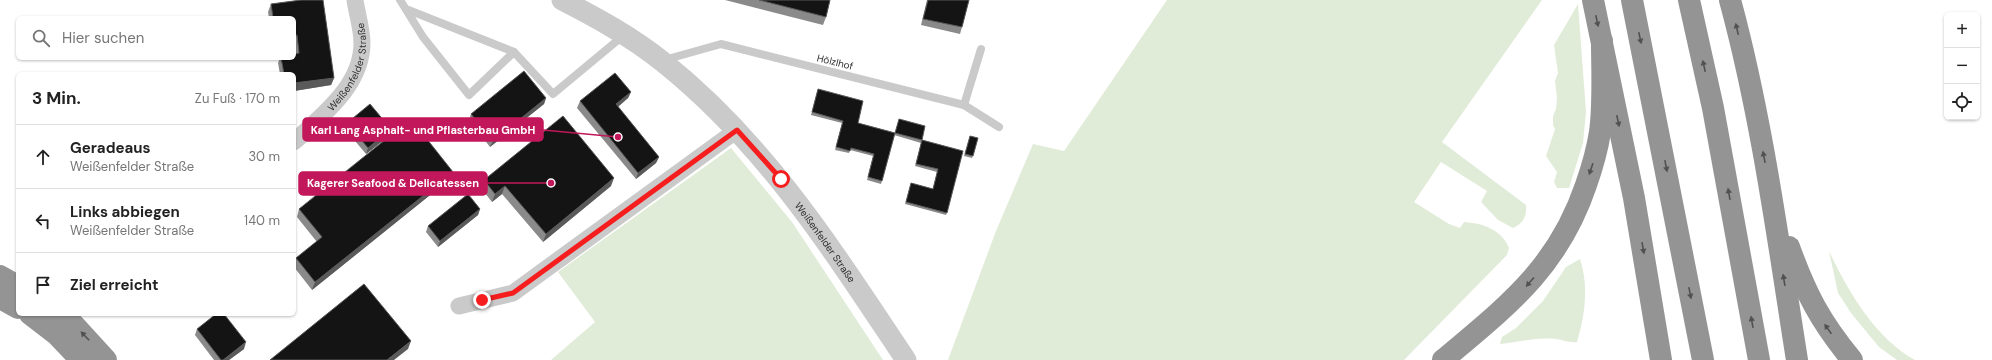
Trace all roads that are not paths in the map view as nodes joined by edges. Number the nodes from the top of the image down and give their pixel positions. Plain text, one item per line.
1 (354, 0) edge
2 (400, 0) edge
3 (562, 0) edge
4 (1593, 0) edge
5 (1632, 0) edge
6 (1689, 0) edge
7 (1730, 0) edge
8 (406, 9) junction
9 (625, 35) junction
10 (1602, 41) junction
11 (981, 49) dead end
12 (514, 52) junction
13 (662, 61) junction
14 (964, 105) junction
15 (999, 127) dead end
16 (737, 130) junction
17 (296, 140) edge
18 (1771, 195) junction
19 (0, 276) edge
20 (16, 285) edge
21 (0, 298) edge
22 (459, 306) dead end
23 (16, 307) edge
24 (33, 316) edge
25 (63, 316) edge
26 (81, 360) edge
27 (106, 360) edge
28 (906, 360) edge
29 (1443, 360) edge
30 (1661, 360) edge
31 (1703, 360) edge
32 (1759, 360) edge
33 (1797, 360) edge
34 (1852, 360) edge

1 - 17 street, Weißenfelder Straße
2 - 8 lane
3 - 9 street, Weißenfelder Straße
4 -> 10 highway
5 -> 31 highway
32 -> 6 highway
18 -> 7 highway
8 - 12 lane
8 - 12 lane
9 - 12 lane
9 - 13 street, Weißenfelder Straße
10 -> 29 highway
10 -> 30 highway
11 - 14 lane
13 - 14 lane, Hölzlhof
13 - 16 street, Weißenfelder Straße
14 - 15 lane, Hölzlhof
16 - 22 street
16 - 28 street, Weißenfelder Straße
33 -> 18 highway
34 -> 18 highway
19 - 20 highway
21 - 23 highway
24 - 26 highway
27 -> 25 highway

